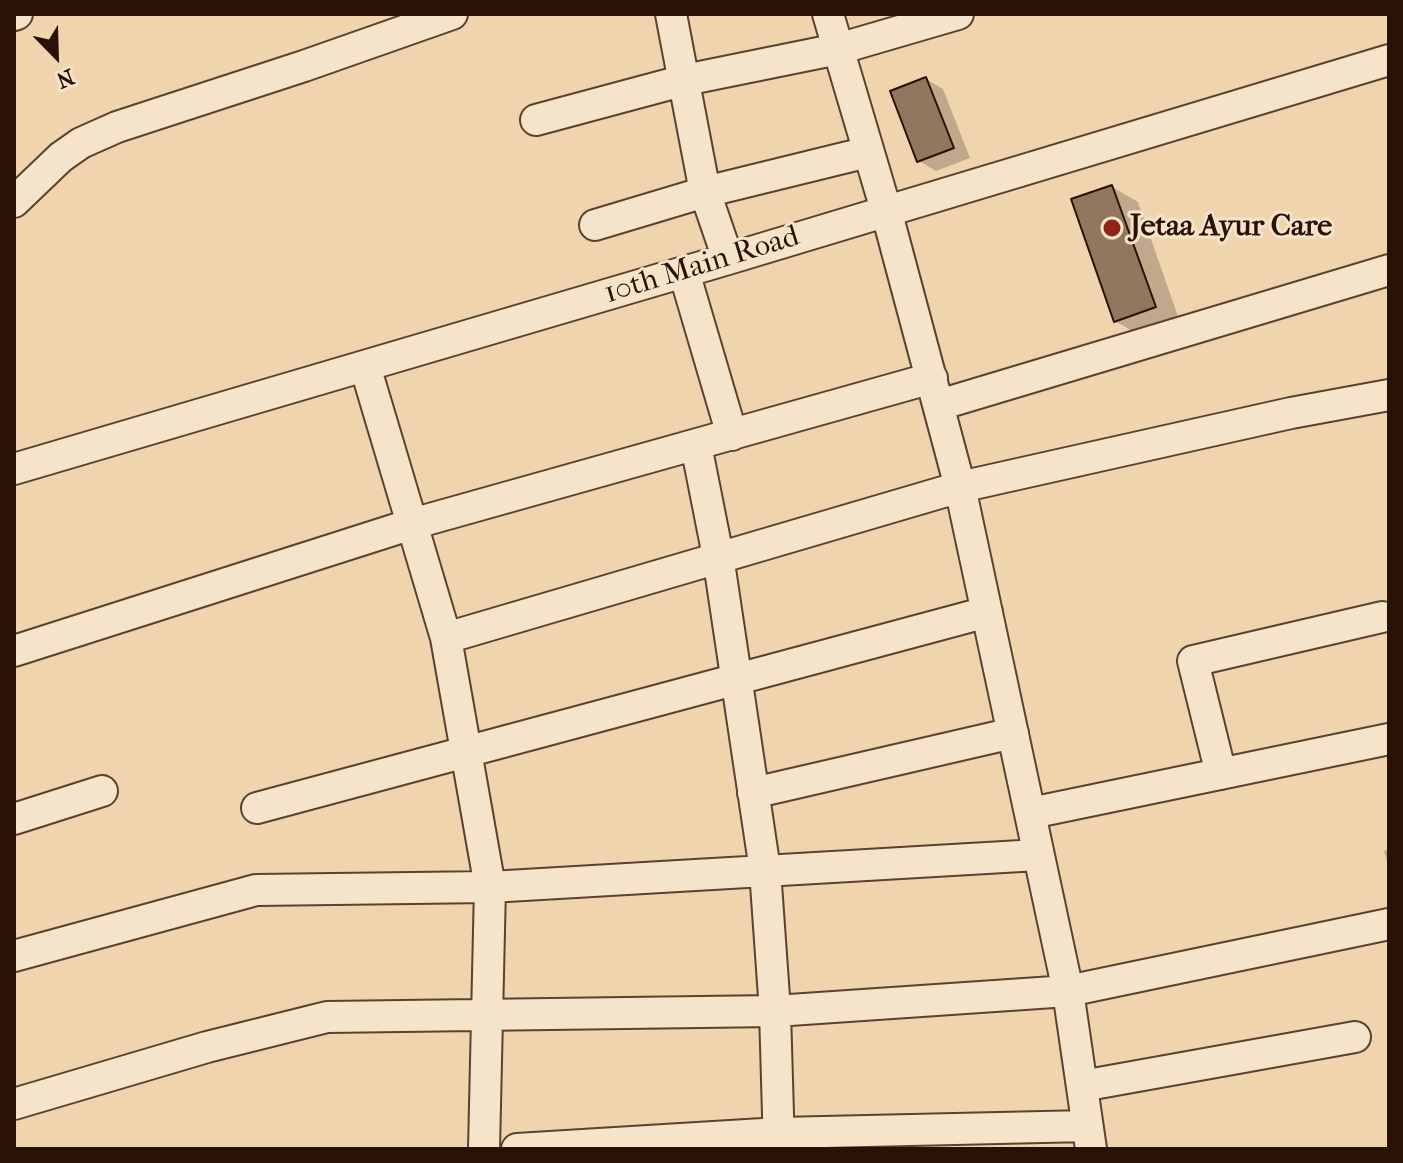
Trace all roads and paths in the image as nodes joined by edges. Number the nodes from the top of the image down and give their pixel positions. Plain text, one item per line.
1 (452, 14) edge
2 (671, 14) edge
3 (828, 14) edge
4 (958, 14) edge
5 (838, 49) junction
6 (1389, 60) edge
7 (685, 80) junction
8 (536, 120) dead end
9 (868, 152) junction
10 (705, 192) junction
11 (14, 202) edge
12 (886, 210) junction
13 (595, 225) dead end
14 (728, 259) junction
15 (1389, 270) edge
16 (684, 272) junction
17 (365, 366) junction
18 (936, 392) junction
19 (1389, 395) edge
20 (732, 435) junction
21 (696, 445) junction
22 (14, 469) edge
23 (960, 487) junction
24 (412, 524) junction
25 (718, 556) junction
26 (987, 612) junction
27 (1382, 617) dead end
28 (446, 638) junction
29 (14, 651) edge
30 (737, 680) junction
31 (1013, 733) junction
32 (1389, 739) edge
33 (467, 750) junction
34 (1221, 774) junction
35 (102, 791) dead end
36 (753, 793) junction
37 (257, 808) dead end
38 (1031, 813) junction
39 (14, 819) edge
40 (1038, 855) junction
41 (765, 870) junction
42 (490, 887) junction
43 (1389, 924) edge
44 (14, 956) edge
45 (1068, 991) junction
46 (775, 1011) junction
47 (488, 1013) junction
48 (1355, 1037) dead end
49 (1082, 1086) junction
50 (14, 1104) edge
51 (1089, 1137) edge
52 (779, 1141) edge
53 (484, 1149) edge
54 (517, 1149) edge

1 - 11 street
2 - 7 street
3 - 5 street
4 - 5 street
5 - 7 street
5 - 9 street
6 - 12 street, 10th Main Road
7 - 8 street
7 - 10 street
9 - 10 street
9 - 12 street
10 - 13 street
10 - 14 street
12 - 14 street, 10th Main Road
12 - 18 street
14 - 16 street, 10th Main Road
15 - 18 street
16 - 17 street, 10th Main Road
16 - 20 street
17 - 22 street, 10th Main Road
17 - 24 street
18 - 20 street
18 - 23 street
19 - 23 street
20 - 21 street
21 - 24 street
21 - 25 street
23 - 25 street
23 - 26 street
24 - 28 street
24 - 29 street
25 - 28 street
25 - 30 street
26 - 30 street
26 - 31 street
27 - 34 street
28 - 33 street
30 - 33 street
30 - 36 street
31 - 36 street
31 - 38 street
32 - 34 street
33 - 37 street
33 - 42 street
34 - 38 street
35 - 39 street
36 - 41 street
38 - 40 street
40 - 41 street
40 - 45 street
41 - 42 street
41 - 46 street
42 - 44 street
42 - 47 street
43 - 45 street
45 - 46 street
45 - 49 street
46 - 47 street
46 - 52 street
47 - 50 street
47 - 53 street
48 - 49 street
49 - 51 street
51 - 52 street
52 - 54 street

